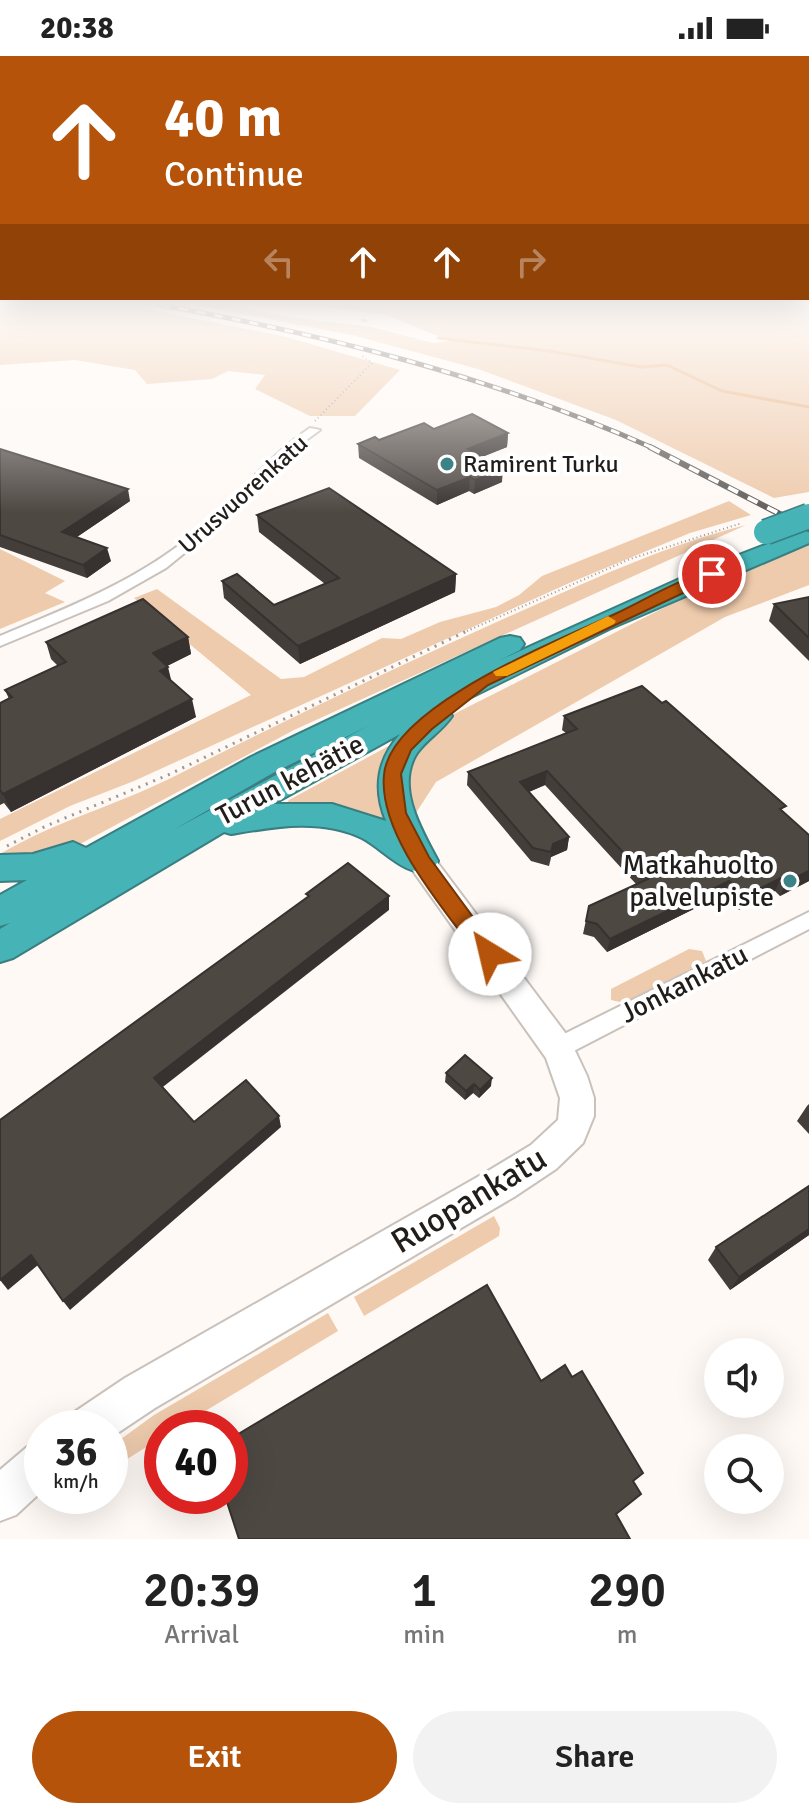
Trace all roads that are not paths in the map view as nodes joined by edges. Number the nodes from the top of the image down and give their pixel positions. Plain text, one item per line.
1 (314, 430) road end
2 (809, 516) edge
3 (778, 533) edge
4 (0, 641) edge
5 (482, 682) junction
6 (201, 827) junction
7 (144, 829) junction
8 (421, 861) junction
9 (0, 868) edge
10 (0, 912) edge
11 (809, 920) edge
12 (0, 947) edge
13 (558, 1048) junction
14 (115, 1410) edge
15 (24, 1478) edge
16 (0, 1499) edge

1 - 4 street, Urusvuorenkatu
2 - 3 highway, Turun kehätie, bridge
3 - 5 highway, Turun kehätie
3 - 7 highway, Turun kehätie
5 - 6 highway, Turun kehätie
5 - 8 highway
6 - 8 highway
6 - 12 highway, Turun kehätie
7 - 9 highway
7 - 10 highway, Turun kehätie
8 - 13 street, Ruopankatu
11 - 13 street, Jonkankatu
13 - 14 street, Ruopankatu
15 - 16 street

